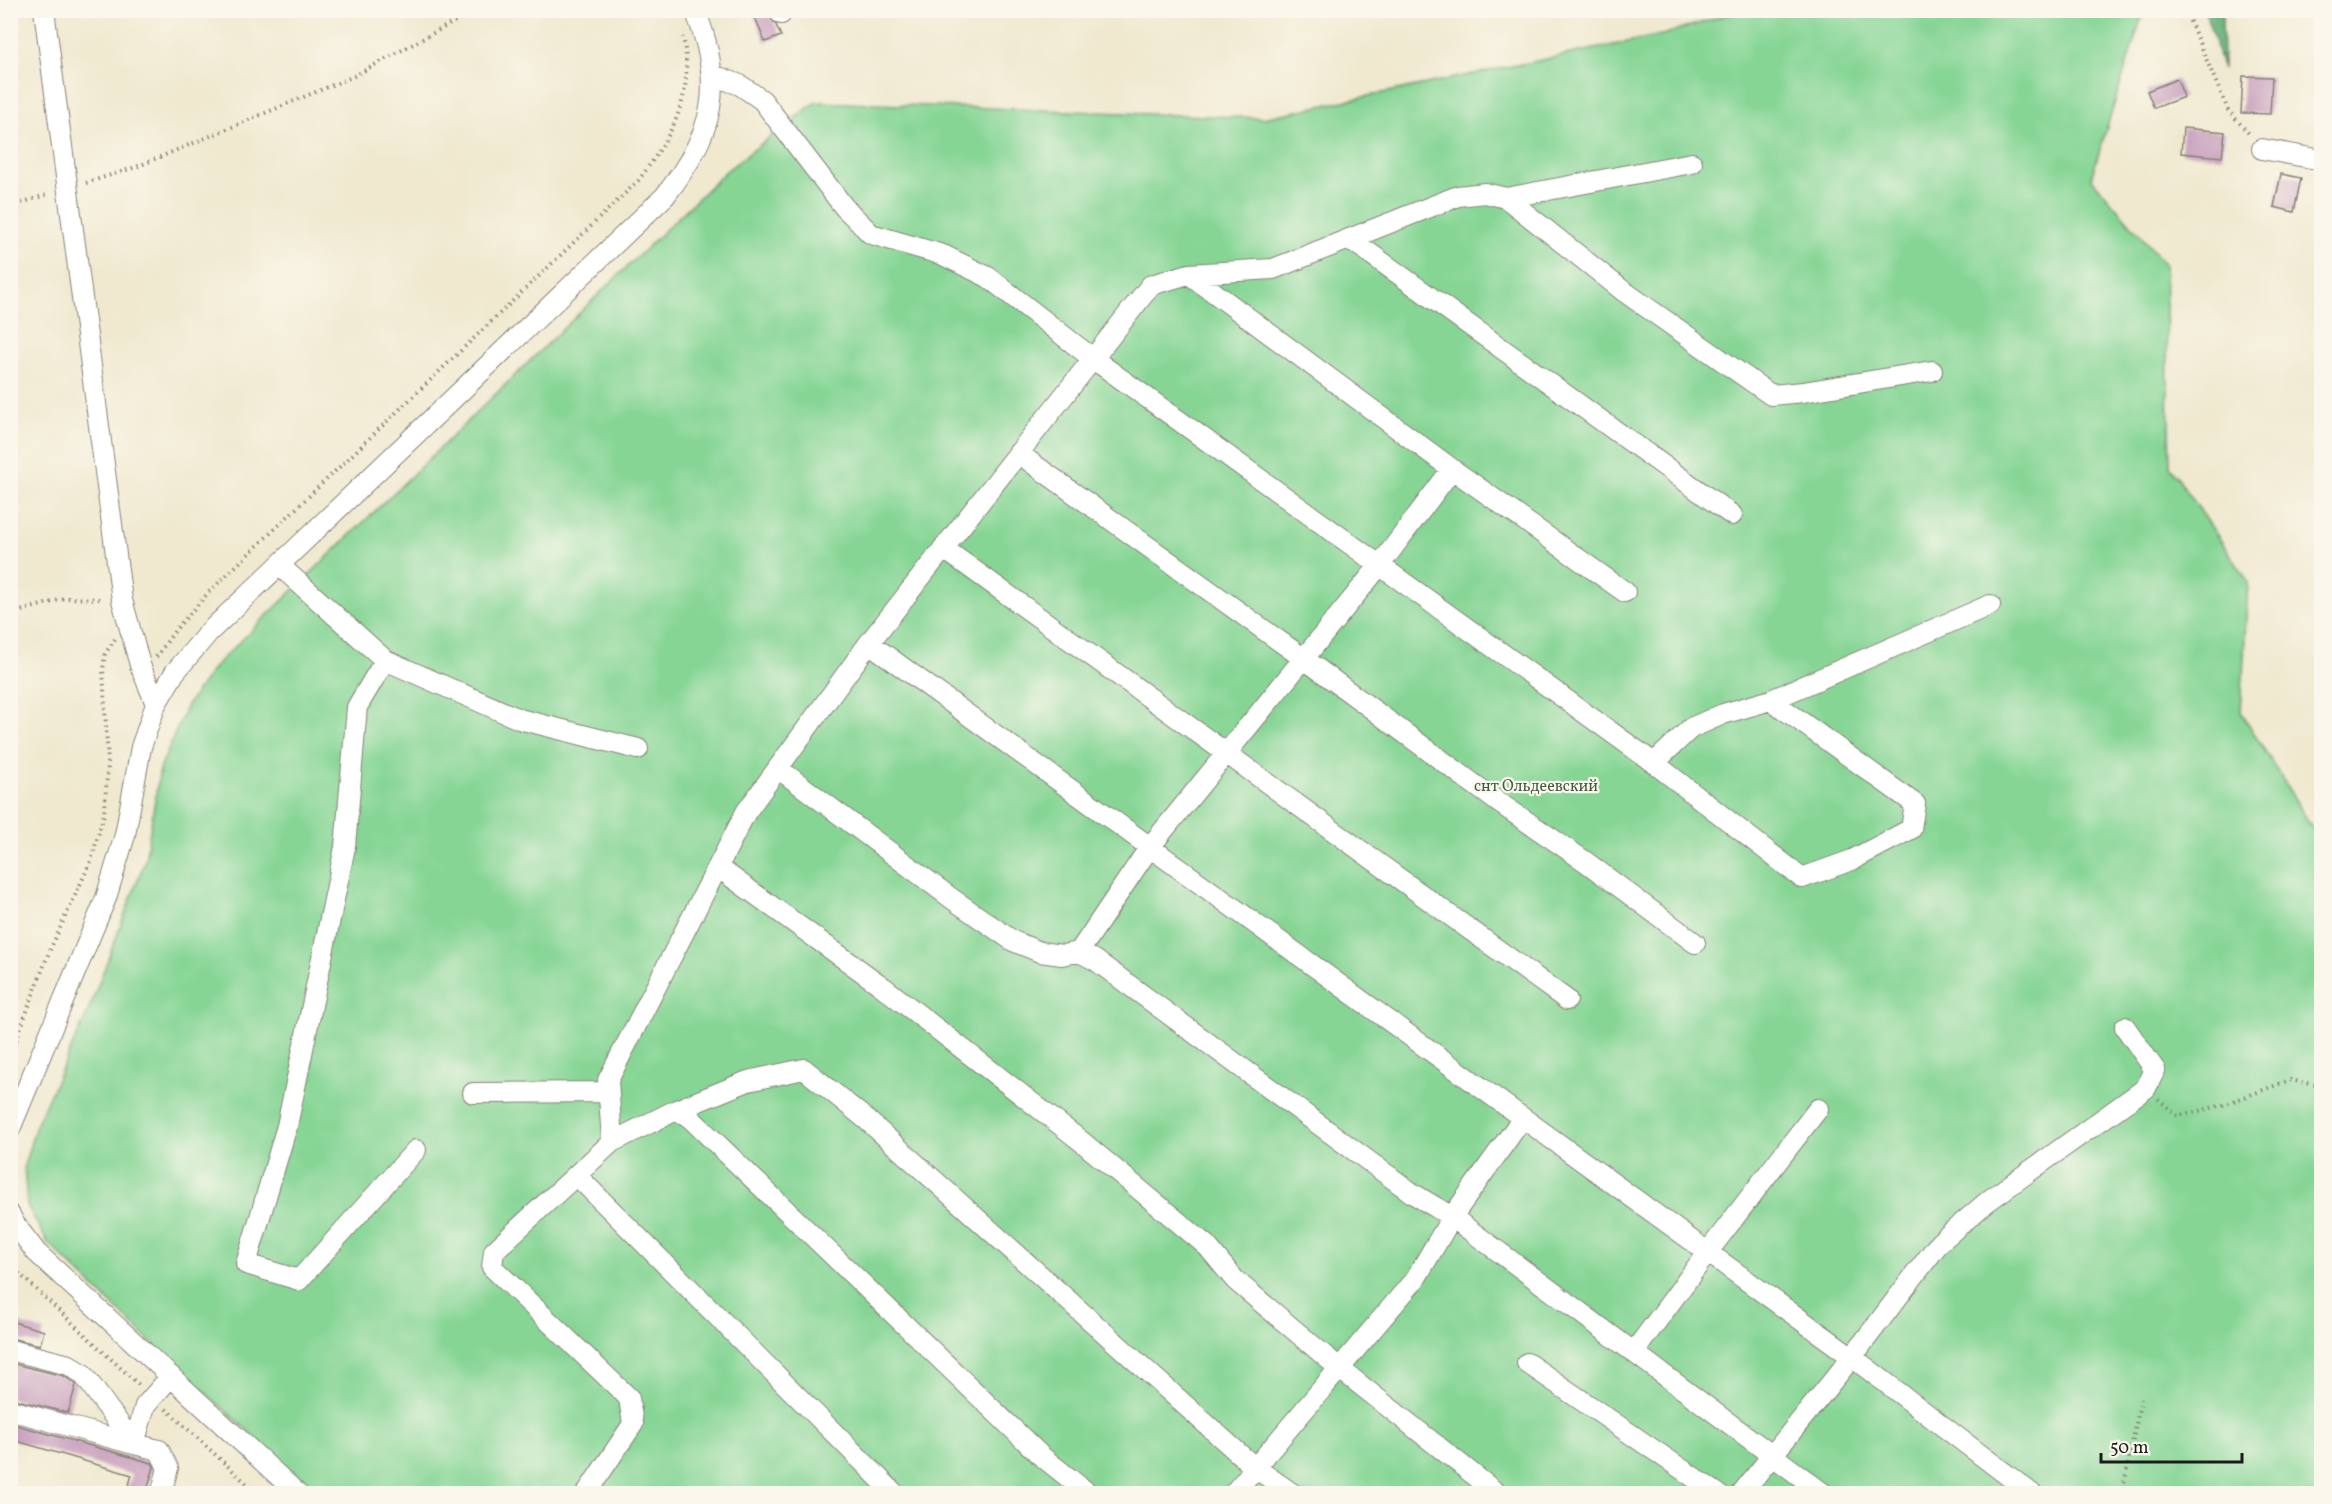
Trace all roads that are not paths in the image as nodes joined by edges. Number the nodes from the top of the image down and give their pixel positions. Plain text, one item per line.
1 (44, 10) edge
2 (695, 10) edge
3 (713, 75) junction
4 (2262, 149) road end
5 (2322, 160) edge
6 (1692, 163) dead end
7 (1506, 198) junction
8 (1350, 239) junction
9 (1189, 274) junction
10 (1092, 358) junction
11 (1932, 371) dead end
12 (1018, 453) junction
13 (1452, 469) junction
14 (1732, 515) dead end
15 (943, 548) junction
16 (279, 565) junction
17 (1380, 565) junction
18 (1625, 592) dead end
19 (1990, 606) dead end
20 (869, 643) junction
21 (1303, 658) junction
22 (385, 660) junction
23 (1771, 700) junction
24 (156, 704) junction
25 (638, 749) dead end
26 (1227, 752) junction
27 (1654, 763) junction
28 (779, 769) junction
29 (1149, 848) junction
30 (719, 868) junction
31 (1695, 943) dead end
32 (1079, 952) junction
33 (1567, 1000) dead end
34 (2125, 1027) dead end
35 (609, 1092) junction
36 (473, 1093) dead end
37 (1818, 1109) dead end
38 (674, 1111) junction
39 (1522, 1119) junction
40 (10, 1130) edge
41 (612, 1142) junction
42 (416, 1150) dead end
43 (576, 1175) junction
44 (10, 1215) edge
45 (1452, 1217) junction
46 (1707, 1253) junction
47 (10, 1350) edge
48 (1634, 1352) junction
49 (1852, 1357) junction
50 (1527, 1363) dead end
51 (1339, 1368) junction
52 (171, 1376) junction
53 (10, 1410) edge
54 (134, 1444) junction
55 (1774, 1454) junction
56 (1254, 1467) junction
57 (161, 1494) edge
58 (298, 1494) edge
59 (586, 1494) edge
60 (896, 1494) edge
61 (1089, 1494) edge
62 (1233, 1494) edge
63 (1293, 1494) edge
64 (1498, 1494) edge
65 (1718, 1494) edge
66 (1741, 1494) edge
67 (1824, 1494) edge
68 (2032, 1494) edge

1 - 24 street
2 - 3 street
3 - 10 street
3 - 16 street
4 - 5 street
6 - 7 street
7 - 8 street
7 - 11 street
8 - 9 street
8 - 14 street
9 - 10 street
9 - 13 street
10 - 12 street
10 - 17 street
12 - 15 street
12 - 21 street
13 - 17 street
13 - 18 street
15 - 20 street
15 - 26 street
16 - 22 street
16 - 24 street
17 - 21 street
17 - 27 street
19 - 23 street
20 - 28 street
20 - 29 street
21 - 26 street
21 - 31 street
22 - 25 street
22 - 42 street
23 - 27 street
23 - 27 street
24 - 40 street
26 - 29 street
26 - 33 street
28 - 30 street
28 - 32 street
29 - 32 street
29 - 39 street
30 - 35 street
30 - 51 street
32 - 45 street
34 - 49 street
35 - 36 street
35 - 41 street
37 - 46 street
38 - 41 street
38 - 56 street
38 - 61 street
39 - 45 street
39 - 46 street
41 - 43 street
43 - 59 street
43 - 60 street
44 - 52 street
45 - 48 street
45 - 51 street
46 - 48 street
46 - 49 street
47 - 54 street
48 - 55 street
49 - 55 street
49 - 68 street
50 - 65 street
51 - 56 street
51 - 64 street
52 - 54 street
52 - 58 street
53 - 54 street
54 - 57 street
55 - 66 street
55 - 67 street
56 - 62 street
56 - 63 street

